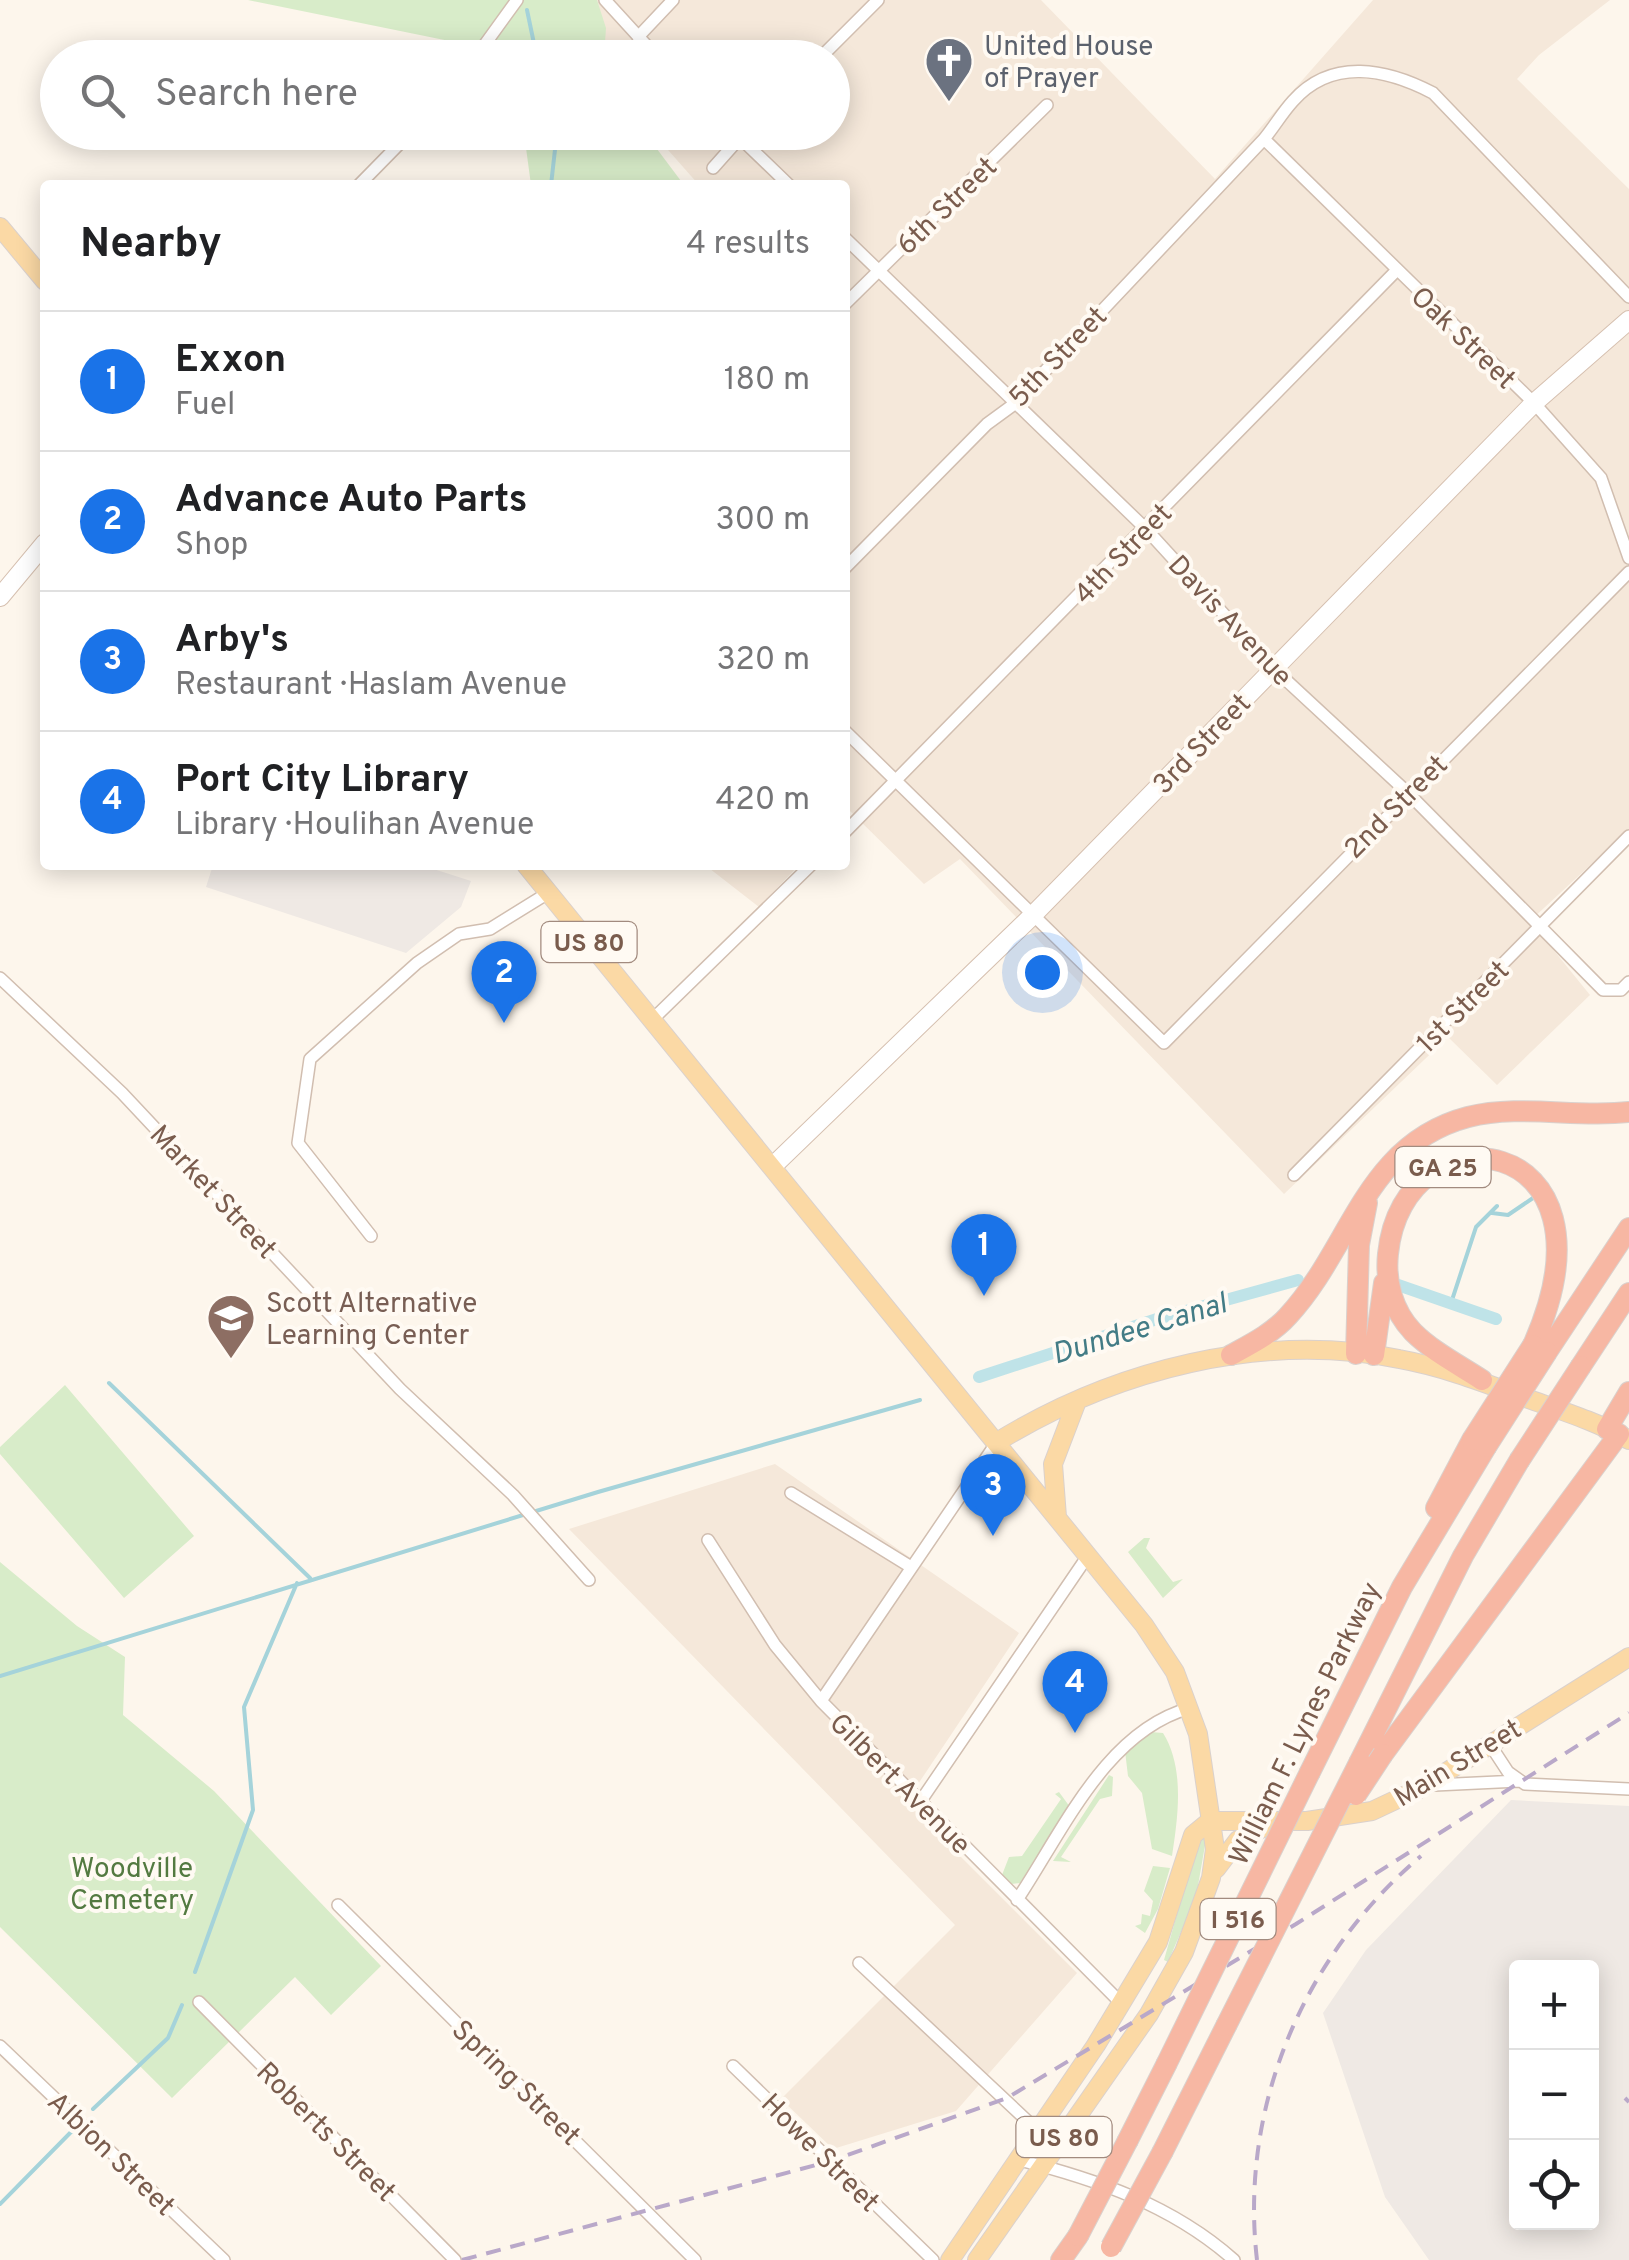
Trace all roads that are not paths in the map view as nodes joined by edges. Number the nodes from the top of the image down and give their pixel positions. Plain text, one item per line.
1 (517, 0) edge
2 (605, 0) edge
3 (673, 0) edge
4 (878, 0) edge
5 (638, 38) joint
6 (488, 40) edge
7 (838, 40) edge
8 (1047, 105) dead end
9 (1264, 139) junction
10 (394, 150) edge
11 (727, 150) edge
12 (755, 150) edge
13 (713, 168) dead end
14 (364, 180) edge
15 (784, 180) edge
16 (0, 226) edge
17 (850, 243) edge
18 (879, 270) junction
19 (1396, 272) junction
20 (40, 275) edge
21 (1629, 297) edge
22 (850, 299) edge
23 (1629, 320) edge
24 (1534, 403) junction
25 (1013, 404) junction
26 (1146, 530) junction
27 (40, 549) edge
28 (1629, 558) edge
29 (850, 563) edge
30 (1629, 572) edge
31 (0, 597) edge
32 (1274, 669) junction
33 (850, 736) edge
34 (895, 784) junction
35 (1408, 793) junction
36 (850, 827) edge
37 (1629, 836) edge
38 (530, 870) edge
39 (806, 870) edge
40 (548, 892) junction
41 (1032, 916) junction
42 (1543, 925) junction
43 (0, 978) edge
44 (1625, 986) edge
45 (653, 1019) junction
46 (1629, 1112) edge
47 (773, 1166) junction
48 (1294, 1175) dead end
49 (1376, 1177) junction
50 (1629, 1228) edge
51 (371, 1236) dead end
52 (1388, 1253) junction
53 (1629, 1293) edge
54 (1540, 1349) junction
55 (1365, 1354) junction
56 (1232, 1355) junction
57 (1482, 1380) junction
58 (1629, 1392) edge
59 (1078, 1401) junction
60 (1618, 1435) edge
61 (998, 1442) junction
62 (792, 1494) dead end
63 (1057, 1518) junction
64 (708, 1540) dead end
65 (1086, 1557) junction
66 (911, 1567) junction
67 (589, 1580) dead end
68 (1629, 1658) edge
69 (821, 1702) junction
70 (1190, 1708) junction
71 (1489, 1743) junction
72 (1518, 1781) junction
73 (1421, 1788) junction
74 (1629, 1789) edge
75 (920, 1802) junction
76 (1210, 1822) junction
77 (1277, 1822) junction
78 (1315, 1854) junction
79 (1210, 1878) junction
80 (1017, 1900) junction
81 (338, 1905) dead end
82 (859, 1963) dead end
83 (199, 2002) dead end
84 (1121, 2004) junction
85 (0, 2046) edge
86 (733, 2066) dead end
87 (1036, 2129) junction
88 (1016, 2159) junction
89 (1044, 2166) junction
90 (1107, 2254) edge
91 (224, 2260) edge
92 (455, 2260) edge
93 (695, 2260) edge
94 (933, 2260) edge
95 (950, 2260) edge
96 (977, 2260) edge
97 (1061, 2260) edge
98 (1234, 2260) edge

1 - 6 street
2 - 5 street
3 - 5 street
4 - 7 street
8 - 18 street, 6th Street
9 - 19 street, Oak Street
9 - 21 street, 5th Street
9 - 25 street, 5th Street
10 - 14 street
11 - 13 street
12 - 15 street
16 - 20 main road
17 - 18 street, Davis Avenue
18 - 22 street, 6th Street
18 - 25 street, Davis Avenue
19 - 24 street, Oak Street
19 - 26 street, 4th Street
23 - 24 street, 3rd Street
24 - 28 street, Oak Street
24 - 32 street, 3rd Street
25 - 26 street, Davis Avenue
25 - 29 street, 5th Street
26 - 32 street, Davis Avenue
26 - 34 street, 4th Street
27 - 31 street
30 - 35 street, 2nd Street
32 - 35 street, Davis Avenue
32 - 41 street, 3rd Street
33 - 34 street
34 - 36 street, 4th Street
34 - 41 street
35 - 41 street, 2nd Street
35 - 42 street, Davis Avenue
37 - 42 street, 1st Street
38 - 40 main road, US 80
39 - 45 street
40 - 45 main road, US 80
40 - 51 street
41 - 47 street, 3rd Street
42 - 44 street, Davis Avenue
42 - 48 street, 1st Street
43 - 67 street, Market Street
45 - 47 main road, US 80
46 - 49 highway
47 - 61 main road, US 80
49 - 55 highway
49 - 56 highway
50 - 54 highway, William F. Lynes Parkway / I 516
52 - 54 highway, GA 25
52 - 55 highway
52 - 57 highway, GA 25
53 - 78 highway, I 516, bridge
54 - 97 highway, William F. Lynes Parkway / I 516, bridge
55 - 56 main road
55 - 57 main road
56 - 59 main road
57 - 60 main road, GA 25
58 - 60 highway
59 - 61 main road
59 - 63 main road
60 - 78 highway, bridge
61 - 63 main road, US 80
61 - 66 street
62 - 66 street
63 - 65 main road, US 80
64 - 69 street, Gilbert Avenue
65 - 70 main road, US 80
65 - 75 street
66 - 69 street
68 - 71 main road, Main Street
69 - 75 street, Gilbert Avenue
70 - 76 main road, US 80
70 - 80 street
71 - 72 street
71 - 73 main road, Main Street
72 - 73 street
72 - 74 street
73 - 77 main road, Main Street
75 - 80 street, Gilbert Avenue
76 - 77 main road, Main Street
76 - 79 main road, US 80
76 - 84 main road, US 80
77 - 79 main road
78 - 90 highway, I 516, bridge
79 - 89 main road, US 80
80 - 84 street, Gilbert Avenue
81 - 93 street, Spring Street
82 - 87 street
83 - 92 street, Roberts Street
84 - 87 main road, US 80
85 - 91 street, Albion Street
86 - 94 street, Howe Street
87 - 88 main road, US 80
88 - 89 street
88 - 95 main road, US 80
89 - 96 main road, US 80
89 - 98 street

